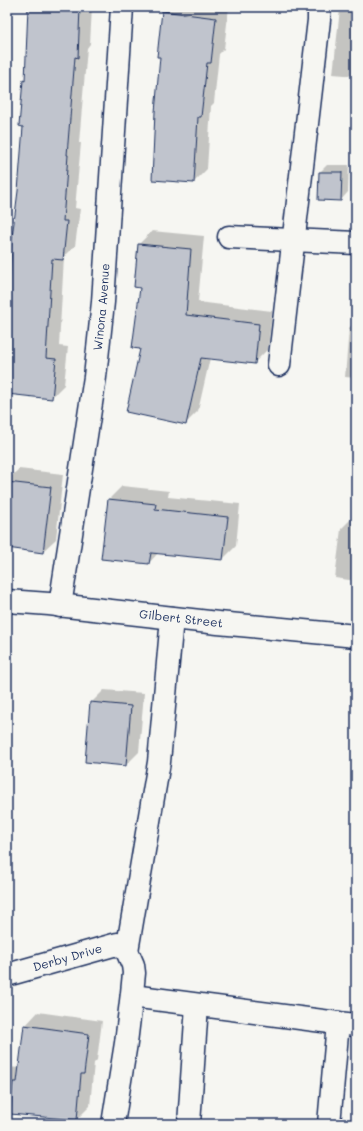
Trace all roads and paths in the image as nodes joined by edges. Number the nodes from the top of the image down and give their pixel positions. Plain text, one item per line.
1 (122, 7) edge
2 (319, 7) edge
3 (229, 237) dead end
4 (294, 239) junction
5 (356, 243) edge
6 (279, 365) dead end
7 (7, 601) edge
8 (60, 606) junction
9 (172, 618) junction
10 (356, 636) edge
11 (127, 951) junction
12 (7, 975) edge
13 (132, 996) junction
14 (197, 1005) junction
15 (347, 1024) edge
16 (113, 1124) edge
17 (189, 1124) edge
18 (329, 1124) edge

1 - 8 street, Winona Avenue
2 - 4 street
3 - 4 street
4 - 5 street
4 - 6 street
7 - 8 street, Gilbert Street
8 - 9 street, Gilbert Street
9 - 10 street, Gilbert Street
9 - 11 street
11 - 12 street, Derby Drive
11 - 13 street
13 - 14 street
13 - 16 street
14 - 15 street
14 - 17 street
15 - 18 street

